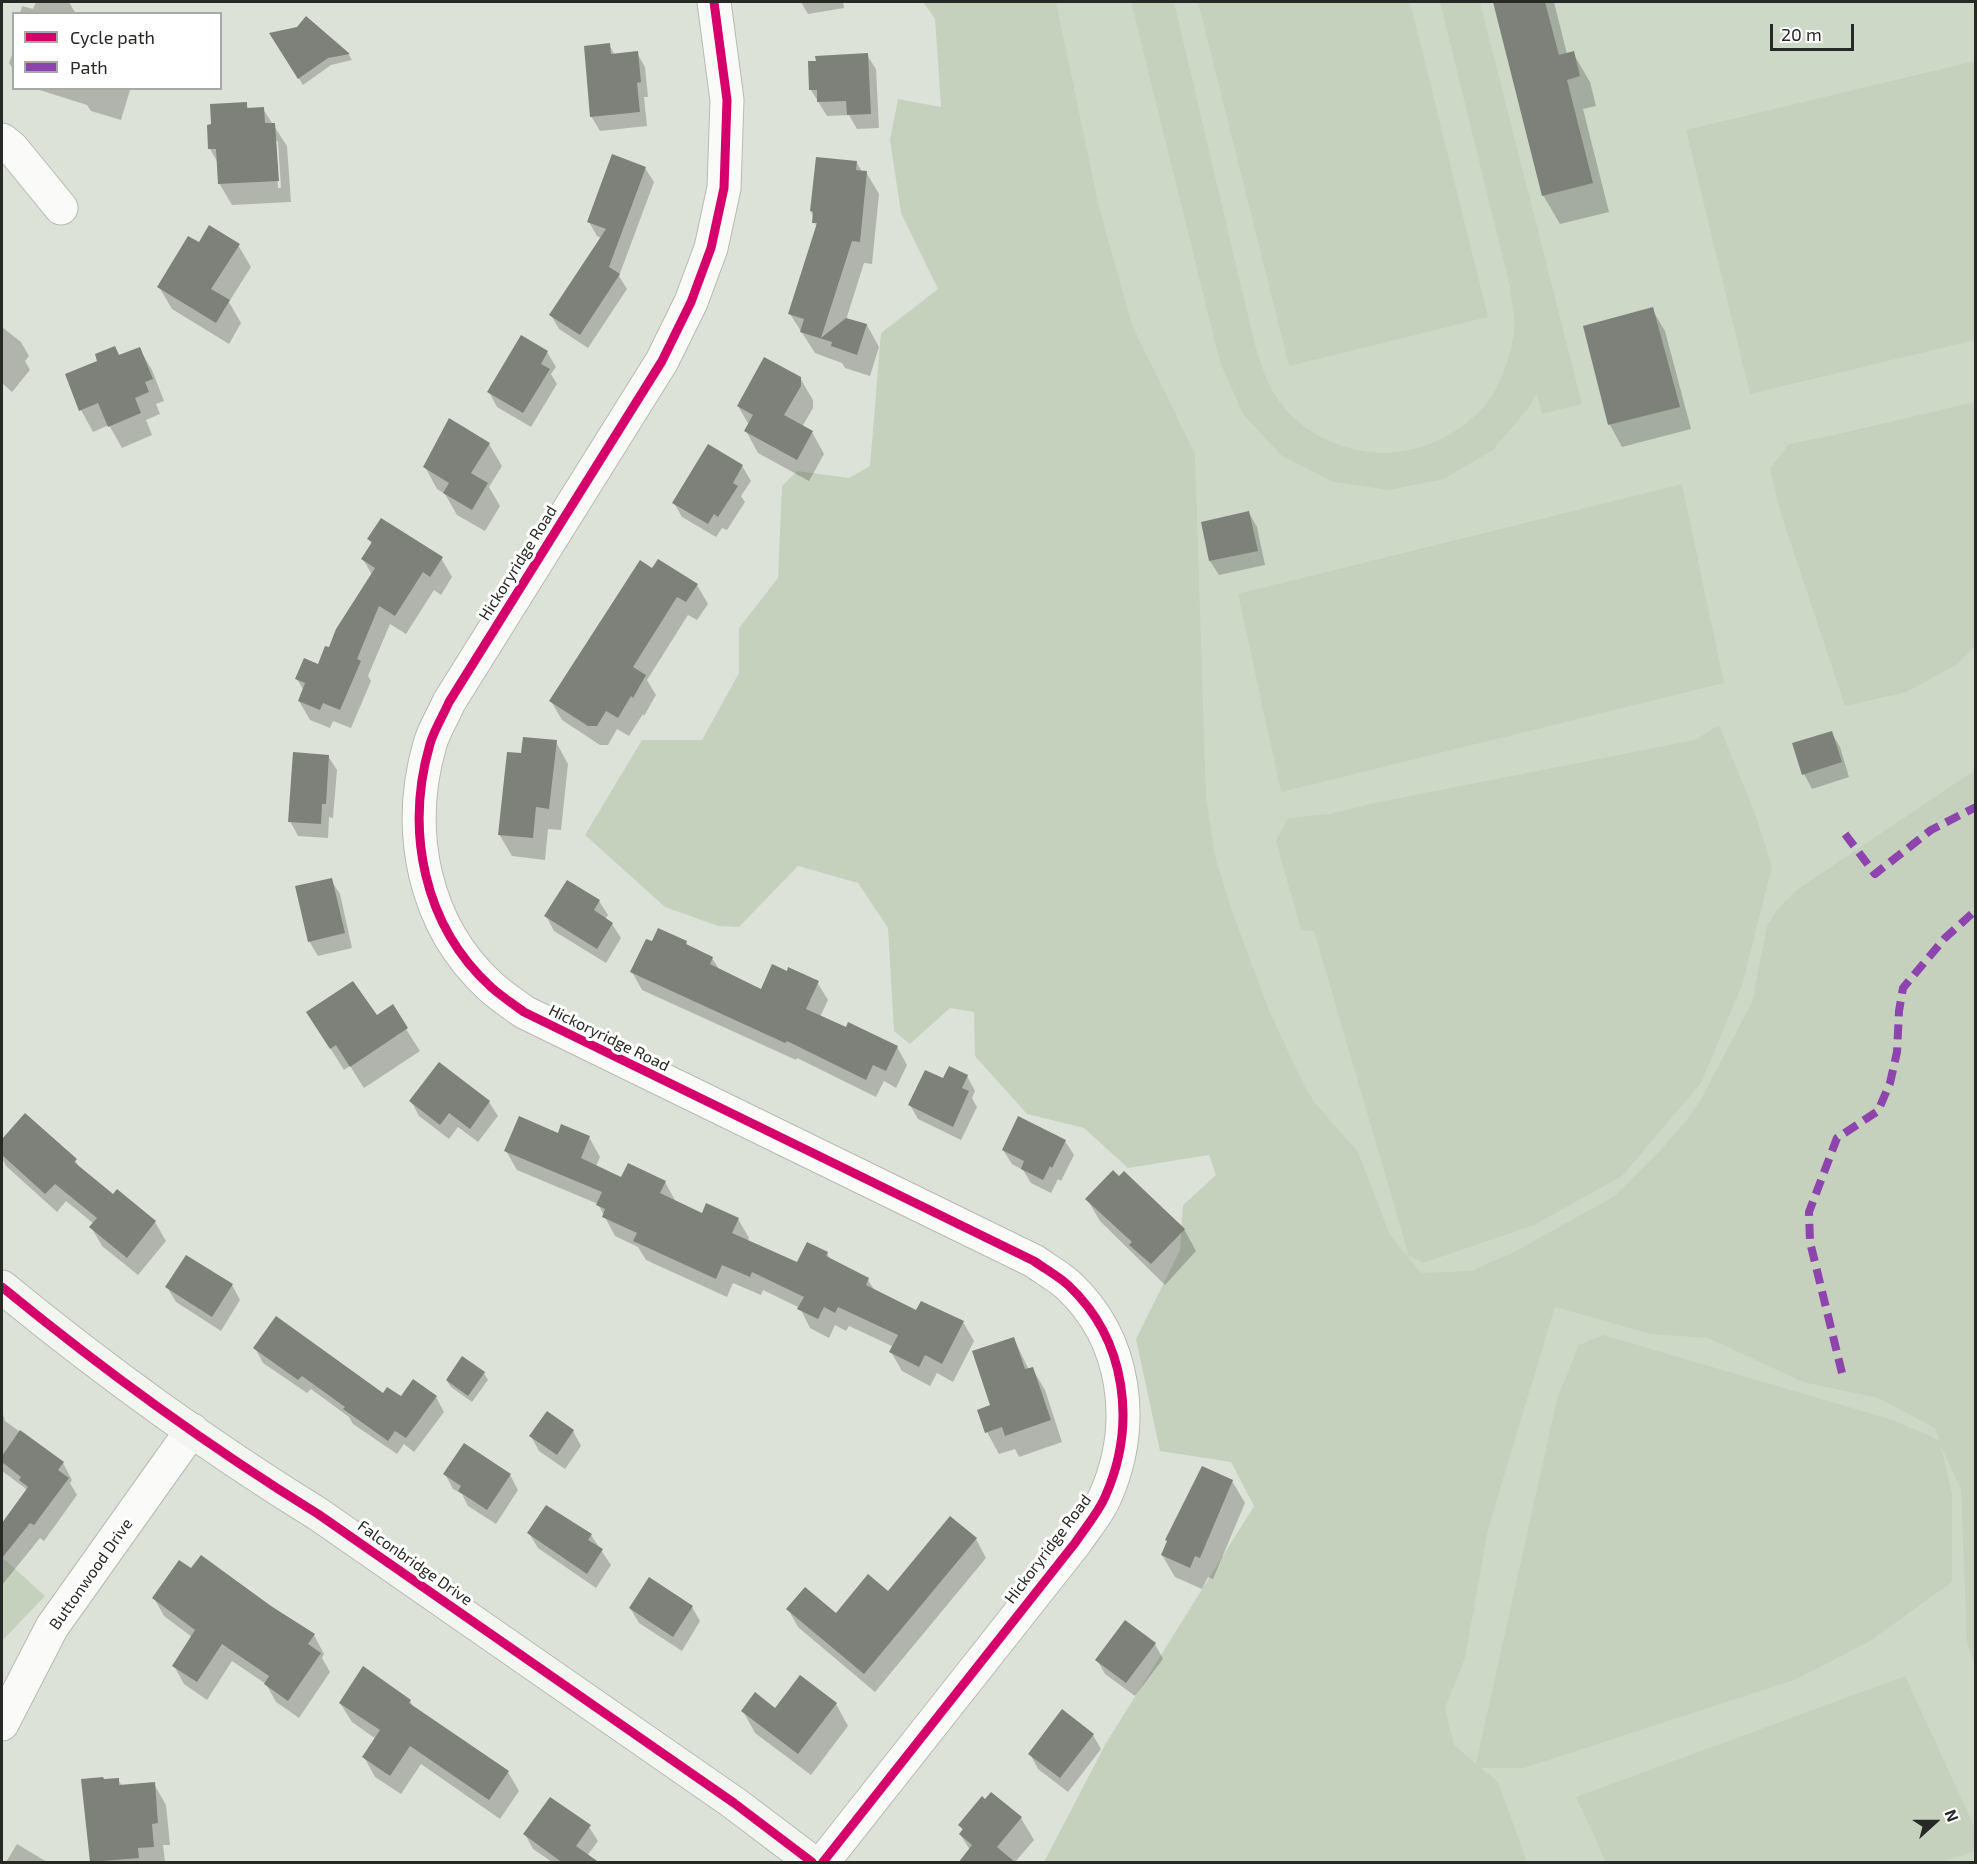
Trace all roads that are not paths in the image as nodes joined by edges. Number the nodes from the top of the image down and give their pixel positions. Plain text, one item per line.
1 (714, 2) edge
2 (2, 140) edge
3 (61, 208) dead end
4 (2, 1287) edge
5 (192, 1430) junction
6 (2, 1724) edge
7 (812, 1863) edge
8 (823, 1863) edge

1 - 8 street, Hickoryridge Road
2 - 3 street
4 - 5 street, Falconbridge Drive
5 - 6 street, Buttonwood Drive
5 - 7 street, Falconbridge Drive

